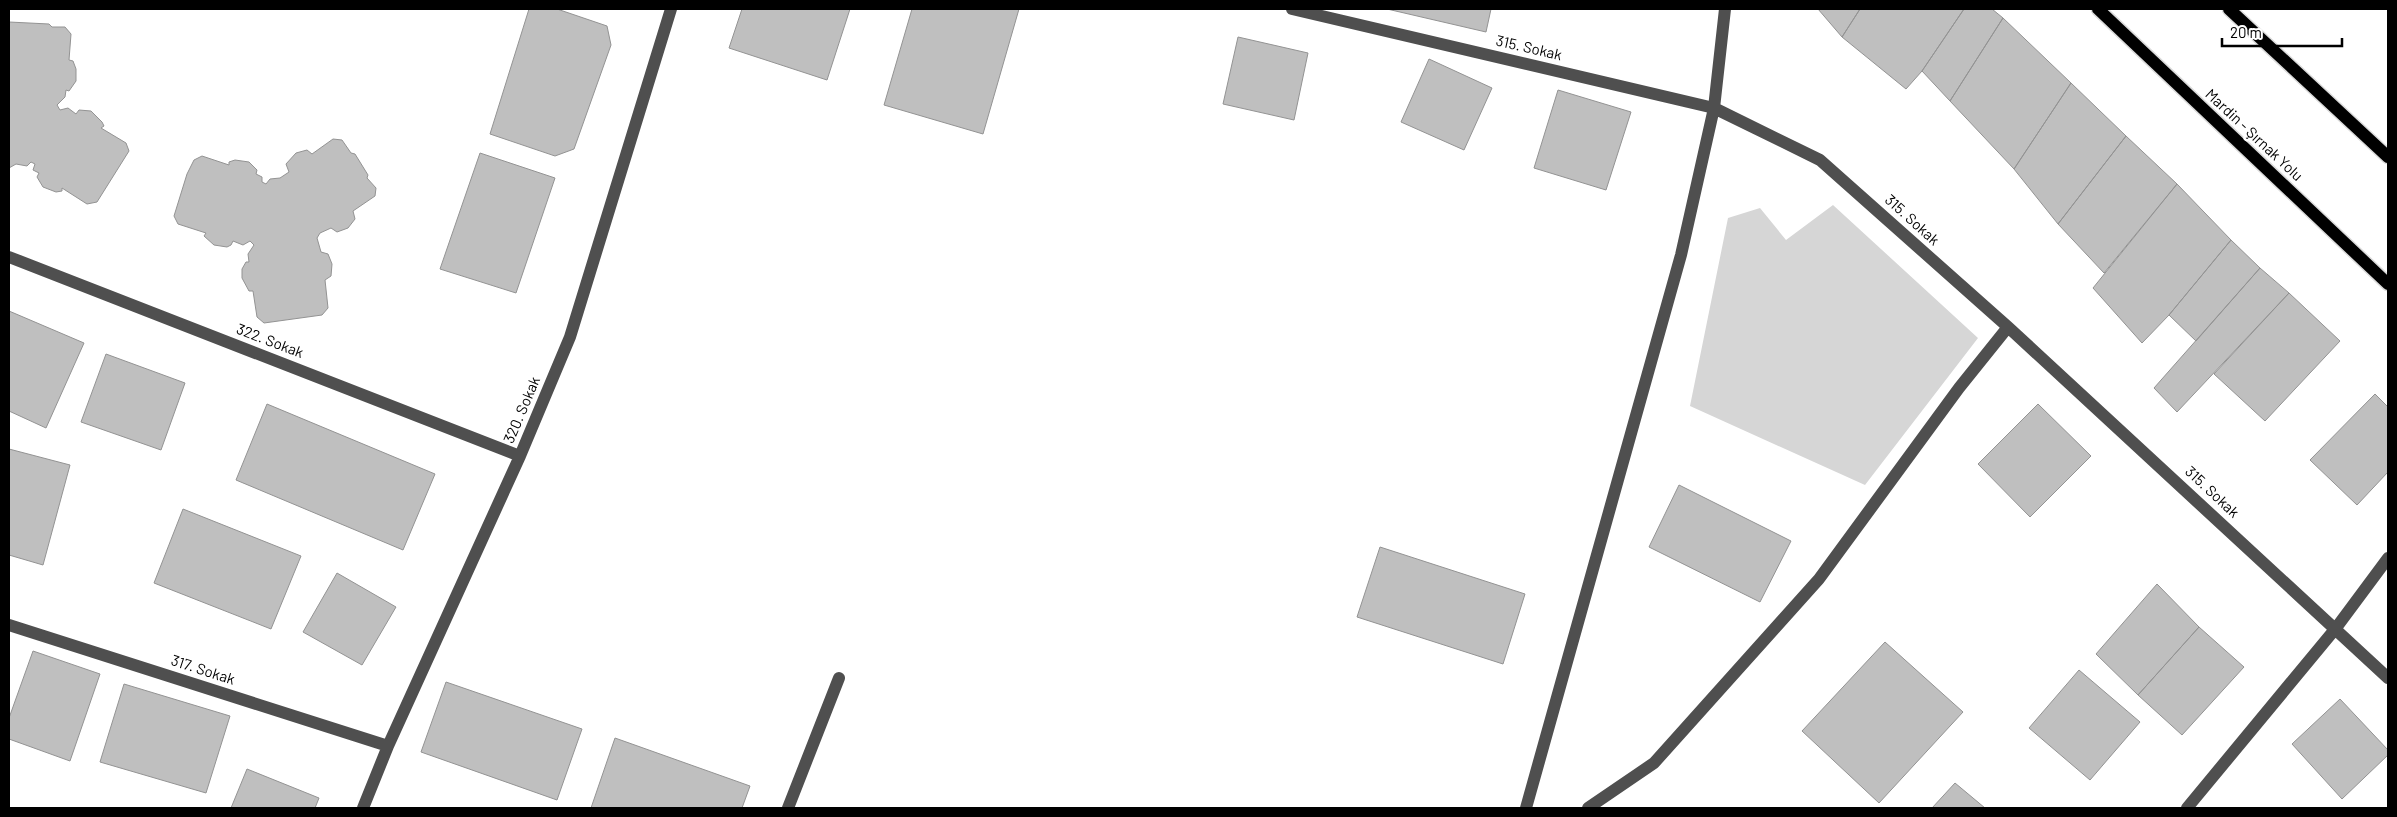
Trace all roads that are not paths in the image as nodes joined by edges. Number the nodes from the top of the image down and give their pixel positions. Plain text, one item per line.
1 (671, 9) edge
2 (1292, 9) edge
3 (1725, 9) edge
4 (2098, 9) edge
5 (2229, 9) edge
6 (1714, 108) junction
7 (2388, 157) edge
8 (9, 257) edge
9 (2388, 284) edge
10 (2008, 327) junction
11 (520, 456) junction
12 (2388, 558) edge
13 (9, 625) edge
14 (2336, 628) junction
15 (839, 678) dead end
16 (2388, 678) edge
17 (388, 746) junction
18 (363, 808) edge
19 (788, 808) edge
20 (1526, 808) edge
21 (1588, 808) edge
22 (2187, 808) edge

1 - 11 street, 320. Sokak
2 - 6 street, 315. Sokak
3 - 6 street
4 - 9 main road, Mardin - Şırnak Yolu
5 - 7 main road
6 - 10 street, 315. Sokak
6 - 20 street
8 - 11 street, 322. Sokak
10 - 14 street, 315. Sokak
10 - 21 street
11 - 17 street, 320. Sokak
12 - 14 street
13 - 17 street, 317. Sokak
14 - 16 street, 315. Sokak
14 - 22 street
15 - 19 street
17 - 18 street, 320. Sokak

